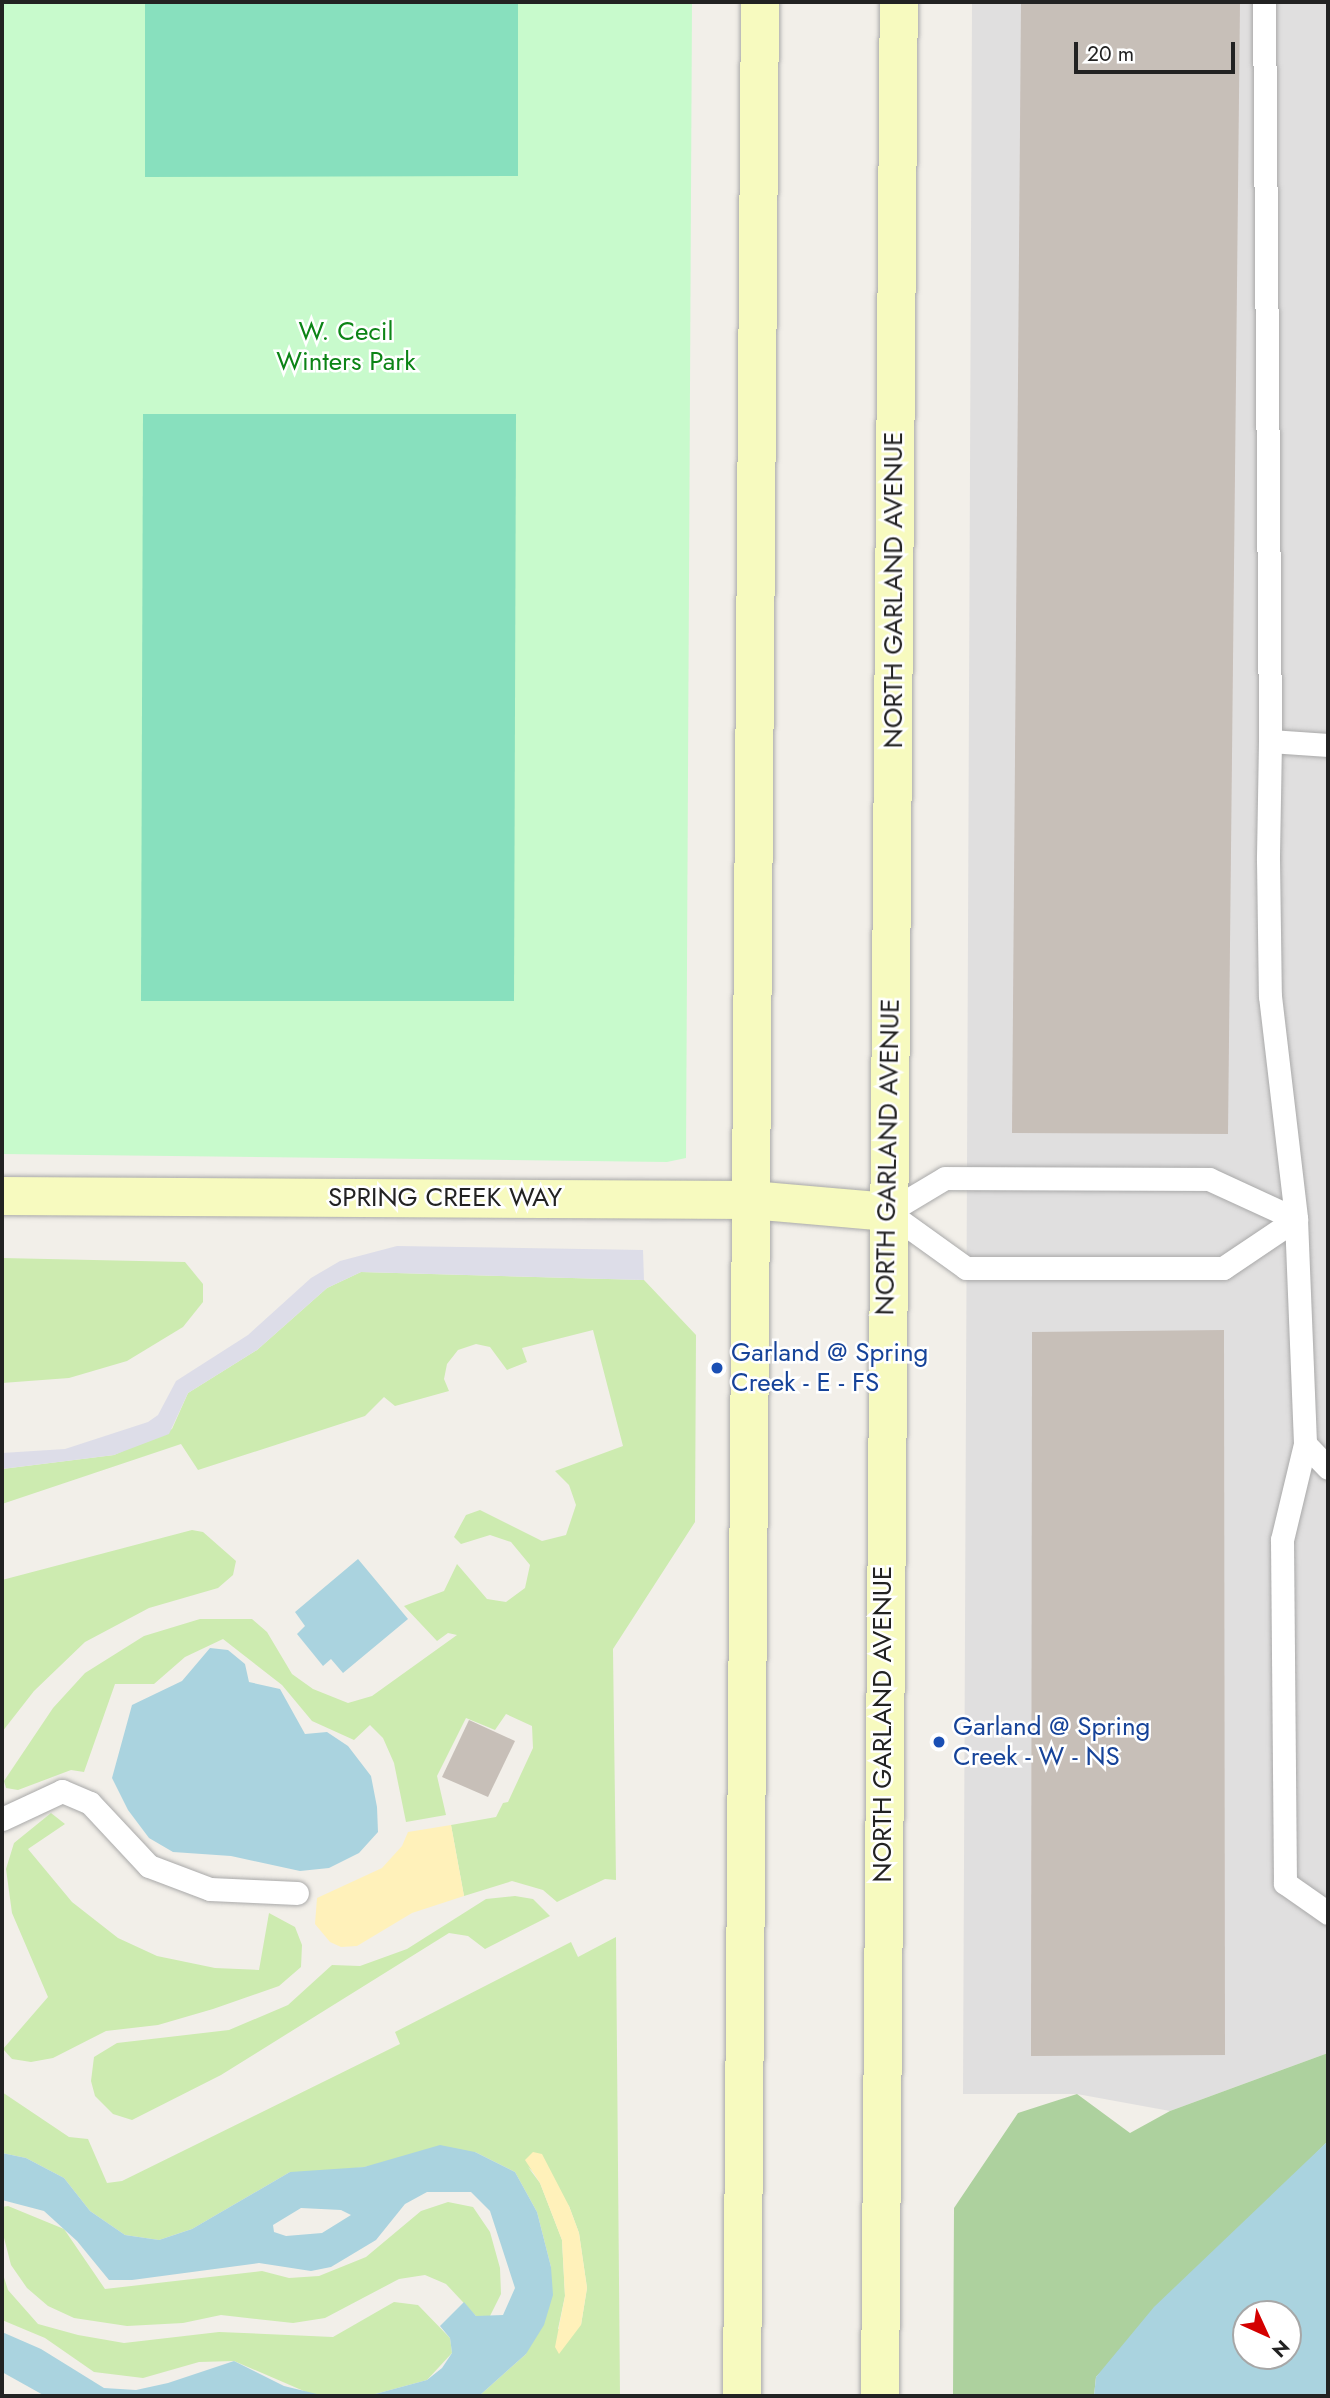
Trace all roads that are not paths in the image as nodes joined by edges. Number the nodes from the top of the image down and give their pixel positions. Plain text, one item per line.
1 (761, 2) edge
2 (899, 2) edge
3 (1264, 2) edge
4 (1270, 741) junction
5 (1328, 745) edge
6 (2, 1196) edge
7 (751, 1200) junction
8 (888, 1212) junction
9 (1296, 1219) junction
10 (1305, 1444) junction
11 (1328, 1468) edge
12 (2, 1819) edge
13 (297, 1893) dead end
14 (1328, 1913) edge
15 (742, 2396) edge
16 (880, 2396) edge

1 - 7 main road
2 - 8 main road, NORTH GARLAND AVENUE
3 - 4 lane
4 - 5 lane
4 - 9 lane
6 - 7 main road, SPRING CREEK WAY
7 - 8 main road, SPRING CREEK WAY
7 - 15 main road
8 - 9 lane
8 - 9 lane
8 - 16 main road, NORTH GARLAND AVENUE
9 - 10 lane
10 - 11 lane
10 - 14 lane
12 - 13 lane

